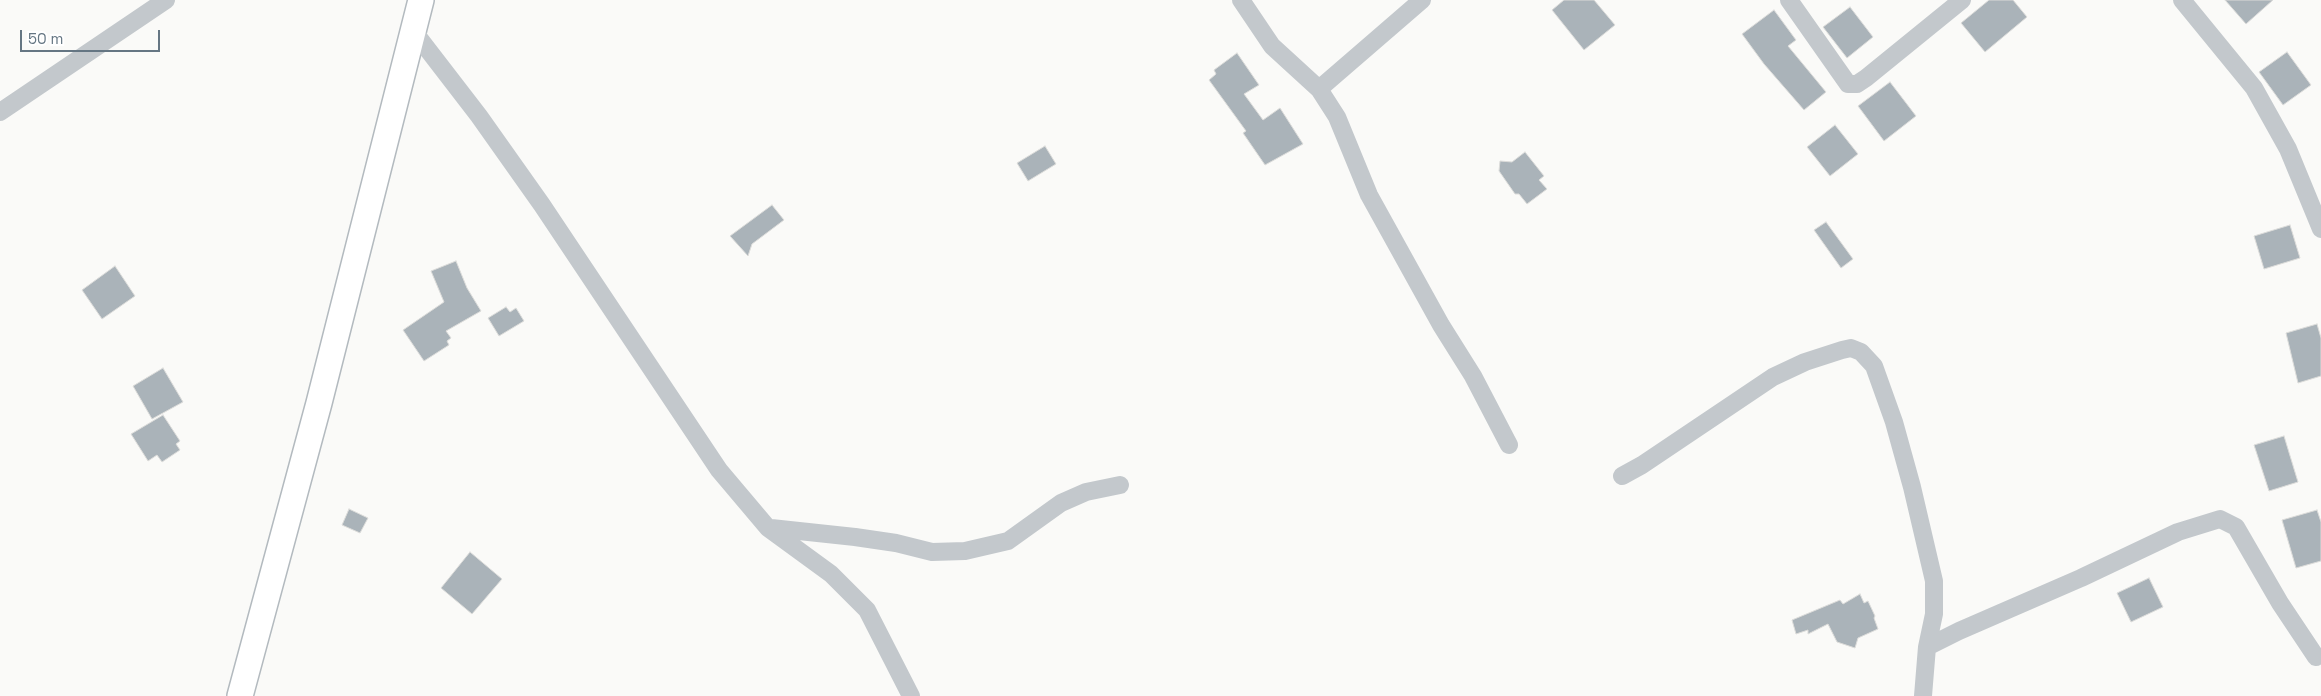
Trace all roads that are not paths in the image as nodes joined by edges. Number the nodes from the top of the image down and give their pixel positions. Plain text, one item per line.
1 (166, 0) edge
2 (421, 0) edge
3 (1241, 0) edge
4 (1422, 0) edge
5 (1788, 0) edge
6 (1962, 0) edge
7 (2182, 0) edge
8 (412, 29) junction
9 (1319, 89) junction
10 (0, 112) edge
11 (2321, 229) edge
12 (1509, 446) dead end
13 (1622, 476) dead end
14 (1120, 485) dead end
15 (768, 528) junction
16 (1927, 647) junction
17 (2316, 657) dead end
18 (240, 696) edge
19 (911, 696) edge
20 (1923, 696) edge

1 - 10 street
2 - 8 street
3 - 9 street
4 - 9 street
5 - 6 street
7 - 11 street
8 - 15 street
8 - 18 street
9 - 12 street
13 - 16 street
14 - 15 street
15 - 19 street
16 - 17 street
16 - 20 street

